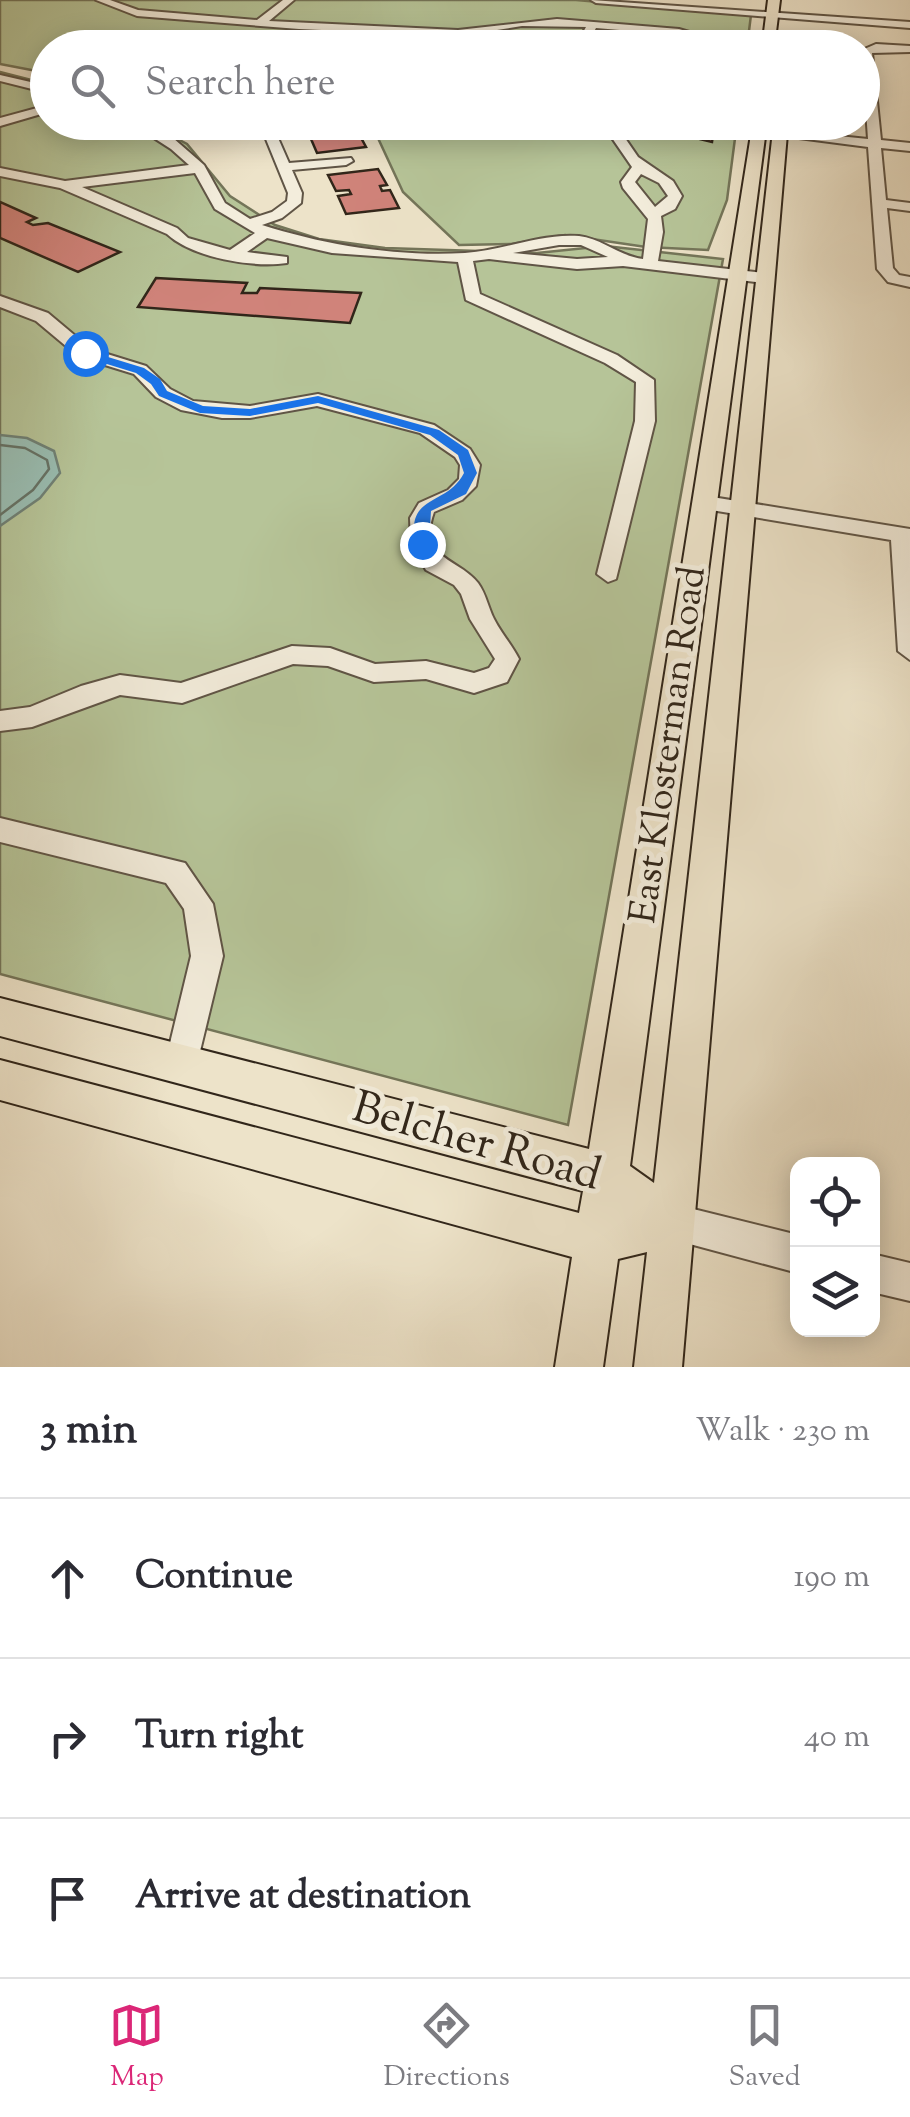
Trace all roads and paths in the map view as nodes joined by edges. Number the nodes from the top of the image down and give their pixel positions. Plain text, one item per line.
1 (101, 0) edge
2 (289, 0) edge
3 (596, 0) edge
4 (753, 0) edge
5 (792, 0) edge
6 (773, 7) edge
7 (751, 12) junction
8 (790, 21) junction
9 (260, 23) junction
10 (592, 25) junction
11 (910, 25) edge
12 (386, 30) edge
13 (484, 30) edge
14 (589, 30) edge
15 (654, 30) edge
16 (880, 47) edge
17 (910, 49) edge
18 (0, 78) edge
19 (30, 86) edge
20 (30, 113) edge
21 (0, 122) edge
22 (167, 140) edge
23 (272, 140) edge
24 (621, 140) edge
25 (759, 140) edge
26 (778, 140) edge
27 (855, 140) edge
28 (874, 140) edge
29 (874, 143) junction
30 (910, 146) edge
31 (346, 161) dead end
32 (199, 168) junction
33 (284, 168) junction
34 (645, 170) junction
35 (0, 172) edge
36 (61, 186) junction
37 (667, 187) junction
38 (629, 188) junction
39 (878, 204) junction
40 (910, 207) edge
41 (658, 211) junction
42 (248, 224) junction
43 (267, 231) junction
44 (563, 241) junction
45 (232, 255) junction
46 (475, 258) junction
47 (282, 260) dead end
48 (623, 261) junction
49 (552, 262) junction
50 (649, 264) junction
51 (751, 277) junction
52 (910, 282) edge
53 (0, 301) edge
54 (706, 502) junction
55 (744, 509) junction
56 (906, 536) edge
57 (608, 574) dead end
58 (910, 651) edge
59 (0, 721) edge
60 (0, 830) edge
61 (0, 1017) edge
62 (182, 1064) junction
63 (0, 1080) edge
64 (606, 1175) junction
65 (673, 1223) junction
66 (598, 1241) junction
67 (790, 1252) edge
68 (880, 1275) edge
69 (910, 1282) edge
70 (580, 1367) edge
71 (658, 1367) edge

1 - 9 street
2 - 9 street
3 - 7 street
4 - 7 street
5 - 8 main road
6 - 7 street
6 - 8 street
8 - 11 street
9 - 12 street
10 - 13 street
10 - 14 street
10 - 15 street
16 - 17 street
18 - 19 street
20 - 21 street
22 - 32 street
23 - 33 street
24 - 34 street
25 - 51 main road, East Klosterman Road
26 - 51 main road, East Klosterman Road
27 - 29 street
28 - 29 street
29 - 30 street
29 - 39 street
31 - 33 street
32 - 36 street
32 - 42 street
33 - 42 street
34 - 37 street
34 - 38 street
35 - 36 street
36 - 45 street
37 - 38 street
37 - 41 street
38 - 41 street
39 - 40 street
39 - 52 street
41 - 50 street
42 - 43 street
43 - 45 street
43 - 46 street
44 - 46 street
44 - 48 street
44 - 49 street
45 - 47 street
46 - 49 street
46 - 57 street
48 - 49 street
48 - 50 street
50 - 51 street
51 - 54 main road, East Klosterman Road
51 - 55 main road, East Klosterman Road
53 - 59 street
54 - 55 street
54 - 64 main road, East Klosterman Road
55 - 56 street
55 - 65 main road, East Klosterman Road
56 - 58 street
60 - 62 street
61 - 62 main road, Belcher Road
62 - 64 main road, Belcher Road
63 - 66 main road, Belcher Road
64 - 65 main road, Belcher Road
64 - 66 main road, East Klosterman Road
65 - 66 main road, Belcher Road
65 - 67 street
65 - 71 main road, East Klosterman Road
66 - 70 main road, East Klosterman Road
68 - 69 street

